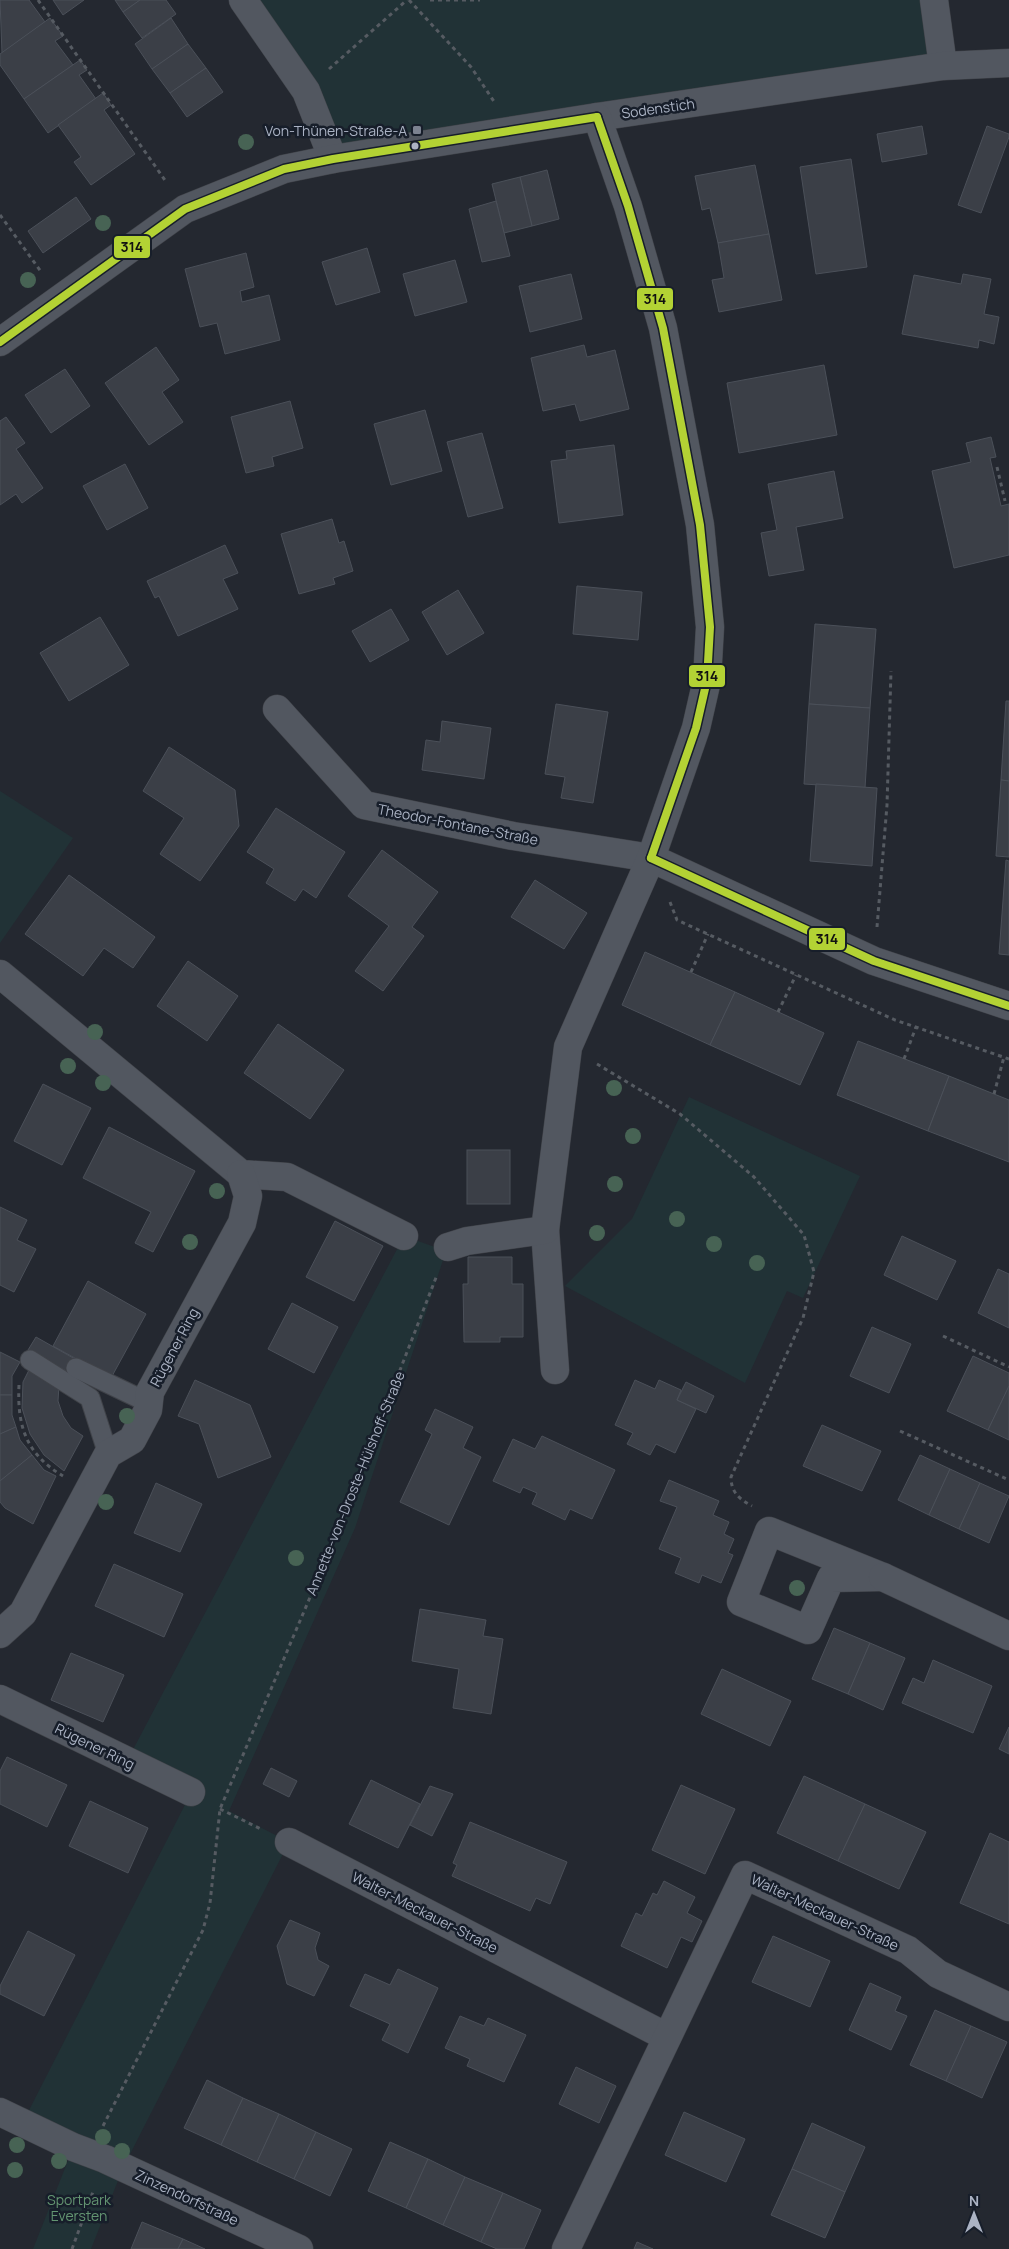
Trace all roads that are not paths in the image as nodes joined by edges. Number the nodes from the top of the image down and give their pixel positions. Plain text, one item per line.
1 (243, 0) edge
2 (934, 0) edge
3 (1009, 63) edge
4 (943, 66) junction
5 (597, 117) junction
6 (333, 159) junction
7 (0, 342) edge
8 (277, 709) dead end
9 (650, 858) junction
10 (0, 974) edge
11 (1009, 1006) edge
12 (241, 1174) junction
13 (545, 1230) junction
14 (404, 1236) dead end
15 (448, 1247) road end
16 (30, 1360) road end
17 (76, 1368) dead end
18 (555, 1370) dead end
19 (149, 1403) junction
20 (108, 1454) junction
21 (883, 1577) junction
22 (0, 1634) edge
23 (1009, 1636) edge
24 (0, 1699) edge
25 (191, 1792) road end
26 (289, 1842) road end
27 (1009, 2007) edge
28 (667, 2037) junction
29 (0, 2112) edge
30 (300, 2249) edge
31 (566, 2249) edge

1 - 6 street
2 - 4 street
3 - 4 street, Sodenstich
4 - 5 street, Sodenstich
5 - 6 street, Sodenstich
5 - 9 street
6 - 7 street, Sodenstich
8 - 9 street, Theodor-Fontane-Straße
9 - 11 street, Theodor-Fontane-Straße
9 - 13 street
10 - 12 street
12 - 14 street
12 - 19 street, Rügener Ring
13 - 15 street
13 - 18 street
16 - 20 lane
17 - 19 lane
19 - 20 street, Rügener Ring
20 - 22 street
21 - 21 street
21 - 23 street
24 - 25 street, Rügener Ring
26 - 28 street, Walter-Meckauer-Straße
27 - 28 street, Walter-Meckauer-Straße
28 - 31 street, Walter-Meckauer-Straße
29 - 30 street, Zinzendorfstraße

